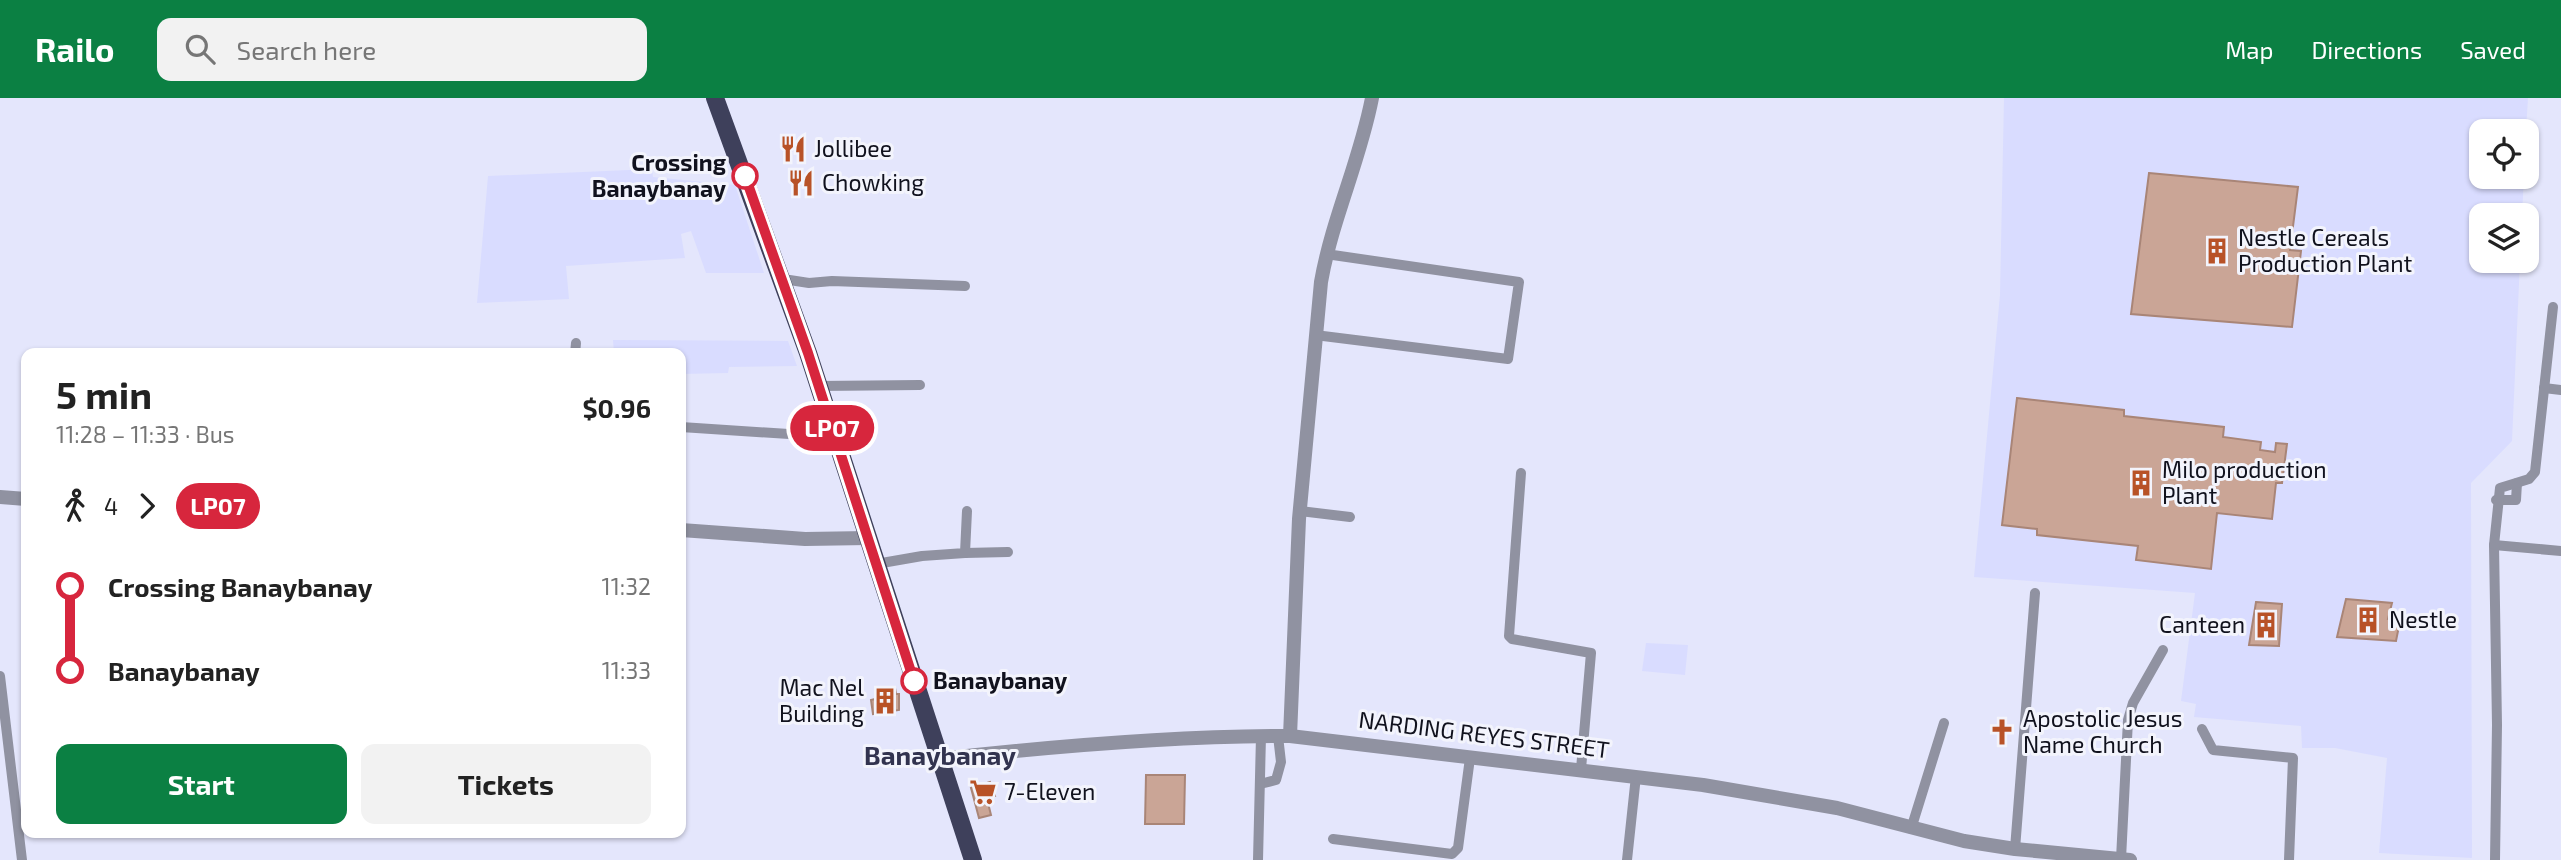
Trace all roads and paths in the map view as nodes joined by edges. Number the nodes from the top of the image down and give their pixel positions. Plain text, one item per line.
1 (715, 98) edge
2 (1372, 98) edge
3 (1326, 254) junction
4 (783, 279) junction
5 (965, 285) dead end
6 (2553, 307) dead end
7 (1315, 335) junction
8 (2549, 342) junction
9 (2561, 342) edge
10 (920, 385) dead end
11 (819, 386) junction
12 (2543, 388) junction
13 (2561, 390) edge
14 (686, 427) edge
15 (835, 436) junction
16 (1521, 473) dead end
17 (2518, 482) junction
18 (0, 497) edge
19 (21, 499) edge
20 (2496, 500) junction
21 (967, 511) dead end
22 (1300, 511) junction
23 (1350, 517) dead end
24 (686, 530) edge
25 (868, 538) junction
26 (2494, 545) junction
27 (2561, 551) edge
28 (1008, 552) dead end
29 (965, 553) junction
30 (876, 564) junction
31 (2035, 593) dead end
32 (2163, 650) dead end
33 (0, 676) edge
34 (1944, 723) dead end
35 (2202, 729) dead end
36 (1261, 736) junction
37 (1284, 736) junction
38 (1470, 758) junction
39 (940, 759) junction
40 (1581, 769) junction
41 (1636, 776) junction
42 (1260, 784) junction
43 (1911, 829) junction
44 (1333, 839) dead end
45 (2015, 849) junction
46 (2121, 859) edge
47 (22, 860) edge
48 (973, 860) edge
49 (1258, 860) edge
50 (1627, 860) edge
51 (2130, 860) edge
52 (2290, 860) edge
53 (2495, 860) edge

1 - 4 highway
2 - 3 street
3 - 7 street
3 - 7 street
4 - 5 street
4 - 11 highway
6 - 8 street
7 - 22 street
8 - 9 street
8 - 12 street
10 - 11 street
11 - 15 highway
12 - 13 street
12 - 17 street
14 - 15 street
15 - 25 highway
16 - 40 street
17 - 20 street
17 - 20 street
18 - 19 street
20 - 26 street
21 - 29 street
22 - 23 street
22 - 37 street
24 - 25 street
25 - 30 highway
26 - 27 street
26 - 53 street
28 - 29 street
29 - 30 street
30 - 39 highway
31 - 45 street
32 - 46 street
33 - 47 street
34 - 43 street
35 - 52 street
36 - 37 street, NARDING REYES STREET
36 - 39 street, NARDING REYES STREET
36 - 42 street
37 - 38 street, NARDING REYES STREET
37 - 42 street
38 - 40 street, NARDING REYES STREET
38 - 44 street
39 - 48 highway
40 - 41 street, NARDING REYES STREET
41 - 43 street, NARDING REYES STREET
41 - 50 street
42 - 49 street
43 - 45 street, NARDING REYES STREET
45 - 46 street, NARDING REYES STREET
46 - 51 street, NARDING REYES STREET

